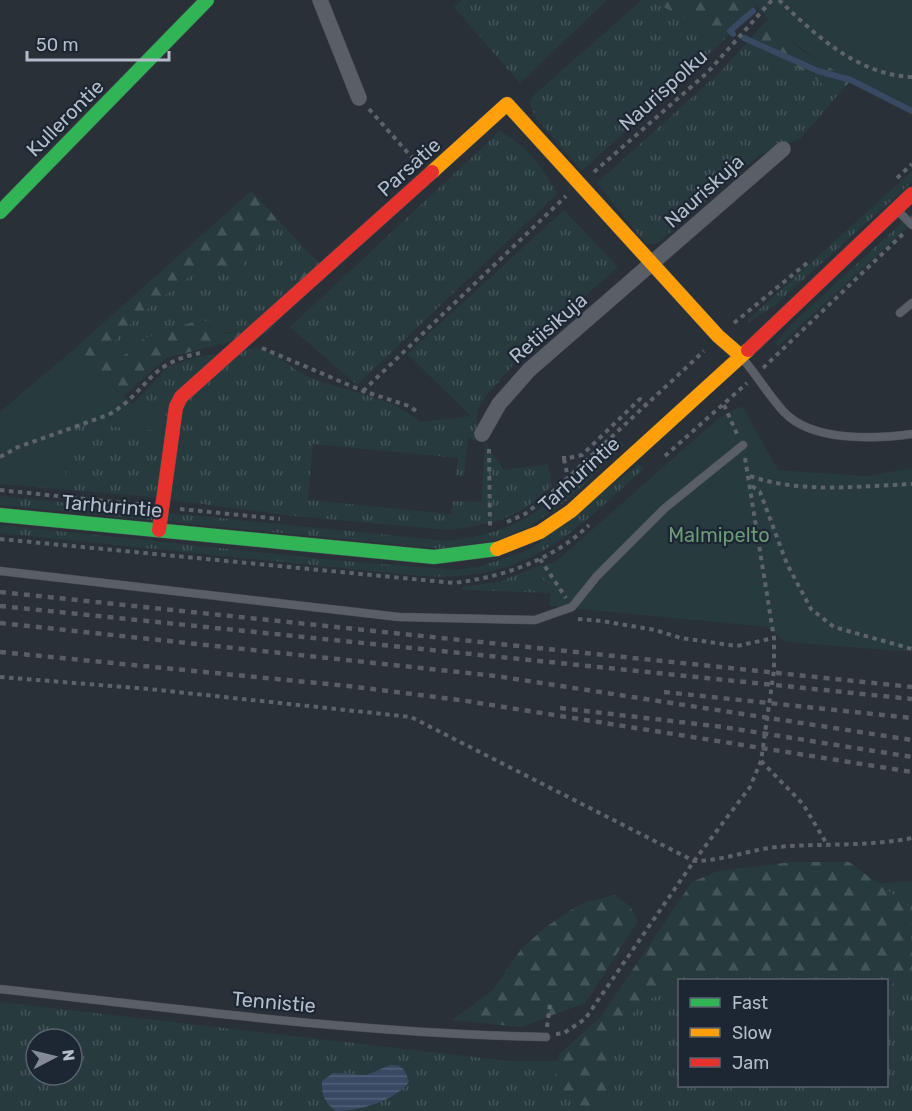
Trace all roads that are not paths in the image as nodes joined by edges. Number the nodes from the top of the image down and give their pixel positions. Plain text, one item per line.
1 (207, 0) edge
2 (320, 0) edge
3 (358, 98) road end
4 (783, 149) dead end
5 (912, 194) edge
6 (896, 209) junction
7 (0, 212) edge
8 (911, 226) edge
9 (653, 264) junction
10 (912, 303) edge
11 (900, 313) dead end
12 (741, 356) junction
13 (482, 434) road end
14 (912, 434) edge
15 (742, 445) road end
16 (0, 515) edge
17 (159, 530) junction
18 (0, 571) edge
19 (0, 989) edge
20 (546, 1037) road end

1 - 7 street, Kullerontie
2 - 3 street
4 - 9 street, Nauriskuja
5 - 6 street, Tarhurintie
6 - 8 lane
6 - 12 street, Tarhurintie
9 - 12 street, Parsatie
9 - 13 street, Retiisikuja
9 - 17 street, Parsatie
10 - 11 lane
12 - 14 lane
12 - 17 street, Tarhurintie
15 - 18 lane
16 - 17 street, Tarhurintie
19 - 20 lane, Tennistie

